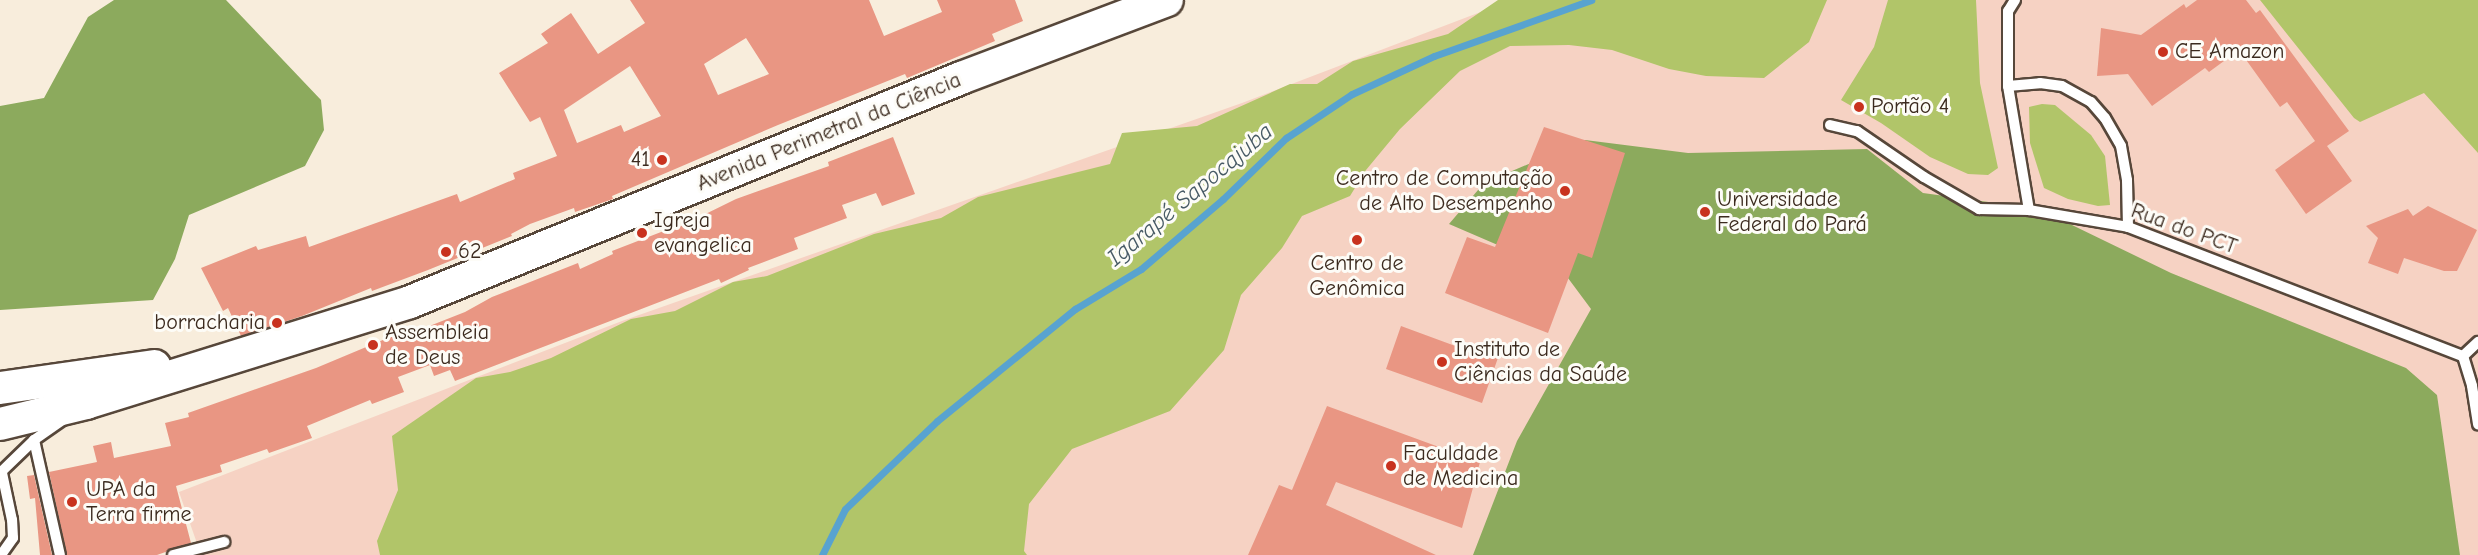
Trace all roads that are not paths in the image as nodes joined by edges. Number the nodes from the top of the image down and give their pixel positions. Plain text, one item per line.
1 (1167, 0) edge
2 (2015, 0) edge
3 (2008, 86) junction
4 (1830, 125) dead end
5 (2029, 210) junction
6 (2128, 227) junction
7 (2478, 342) edge
8 (255, 352) junction
9 (2463, 356) junction
10 (0, 388) edge
11 (86, 403) junction
12 (0, 424) edge
13 (2478, 425) edge
14 (34, 440) junction
15 (1, 473) edge
16 (224, 542) dead end
17 (1, 555) edge
18 (60, 555) edge
19 (173, 555) edge

1 - 8 main road, Avenida Perimetral da Ciência
2 - 3 lane
3 - 5 lane
3 - 6 lane
4 - 5 lane, Rua do PCT
5 - 6 lane, Rua do PCT
6 - 9 lane, Rua do PCT
7 - 9 lane
8 - 10 main road, Avenida Perimetral da Ciência
8 - 11 main road, Avenida Perimetral da Ciência
9 - 13 lane
11 - 12 main road, Avenida Perimetral da Ciência
11 - 14 lane
14 - 15 lane
14 - 18 lane
15 - 17 lane
16 - 19 lane

